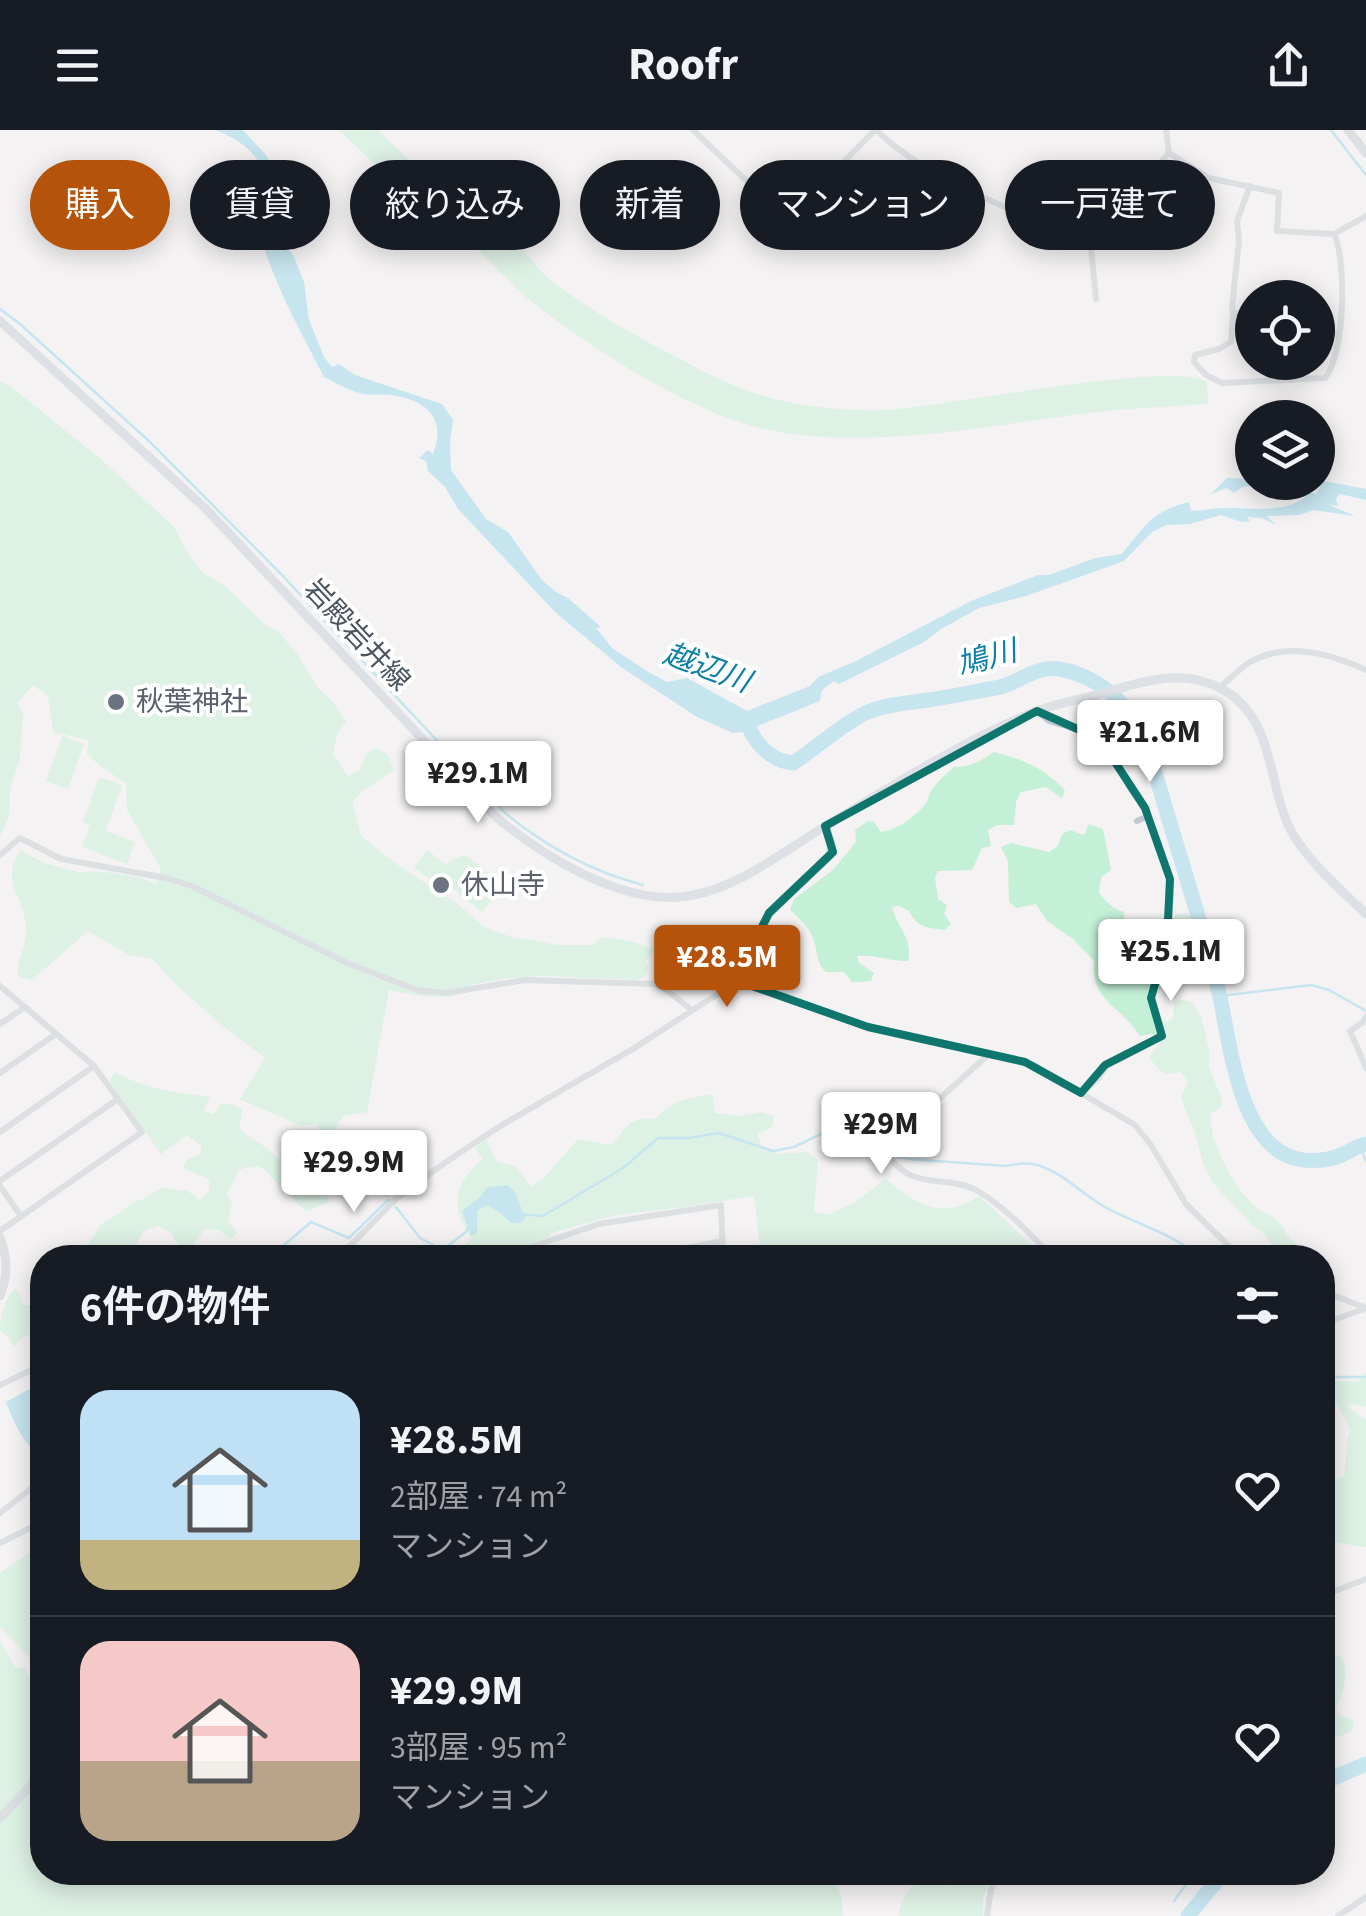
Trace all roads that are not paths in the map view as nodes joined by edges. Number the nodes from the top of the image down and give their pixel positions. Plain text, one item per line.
1 (693, 130) edge
2 (876, 130) edge
3 (1166, 130) edge
4 (1348, 130) edge
5 (1169, 152) junction
6 (1366, 153) edge
7 (846, 160) edge
8 (918, 160) edge
9 (1162, 160) edge
10 (740, 175) edge
11 (1250, 186) junction
12 (1366, 216) edge
13 (1334, 234) junction
14 (1091, 250) edge
15 (1096, 299) dead end
16 (1233, 312) joint
17 (0, 321) edge
18 (1335, 334) edge
19 (1338, 334) junction
20 (1366, 670) edge
21 (1219, 688) junction
22 (1037, 711) junction
23 (1148, 816) junction
24 (1137, 820) dead end
25 (825, 826) junction
26 (0, 855) edge
27 (1366, 914) edge
28 (736, 980) junction
29 (0, 986) edge
30 (25, 1006) junction
31 (693, 1010) junction
32 (1366, 1017) edge
33 (0, 1024) edge
34 (56, 1034) junction
35 (989, 1055) junction
36 (94, 1066) junction
37 (1366, 1068) edge
38 (0, 1073) edge
39 (1080, 1093) junction
40 (118, 1098) junction
41 (0, 1132) edge
42 (0, 1184) edge
43 (21, 1216) junction
44 (0, 1234) edge
45 (722, 1241) junction
46 (351, 1245) edge
47 (537, 1245) edge
48 (701, 1245) edge
49 (722, 1245) edge
50 (1040, 1245) edge
51 (1228, 1245) edge
52 (0, 1296) edge
53 (1335, 1296) edge
54 (1366, 1308) edge
55 (1335, 1320) edge
56 (30, 1370) edge
57 (0, 1384) edge
58 (30, 1489) edge
59 (0, 1512) edge
60 (30, 1528) edge
61 (0, 1542) edge
62 (1366, 1580) edge
63 (1335, 1591) edge
64 (30, 1787) edge
65 (0, 1818) edge
66 (992, 1885) edge
67 (1366, 1897) edge
68 (987, 1916) edge
69 (1338, 1916) edge

1 - 10 street
2 - 7 street
2 - 8 street
3 - 5 street
4 - 6 street
5 - 9 street
5 - 11 street
11 - 13 street
11 - 16 street
12 - 13 street
13 - 19 street
14 - 15 street
16 - 19 street
17 - 25 main road, 岩殿岩井線
18 - 19 street
20 - 21 street
21 - 22 main road, 岩殿岩井線
21 - 27 main road
22 - 23 street
22 - 25 main road, 岩殿岩井線
23 - 24 street
23 - 39 street
25 - 28 street
26 - 31 street
28 - 31 street
28 - 35 street
29 - 30 street
30 - 33 street
30 - 34 street
31 - 46 street
32 - 37 street
34 - 36 street
34 - 38 street
35 - 39 street
35 - 50 street
36 - 40 street
36 - 41 street
39 - 51 street
40 - 42 street
40 - 43 street
42 - 43 street
43 - 44 street
44 - 52 street
45 - 47 street
45 - 48 street
45 - 49 street
53 - 54 street
54 - 55 street
56 - 57 street
58 - 59 street
60 - 61 street
62 - 63 street
64 - 65 street
66 - 68 street
67 - 69 street

